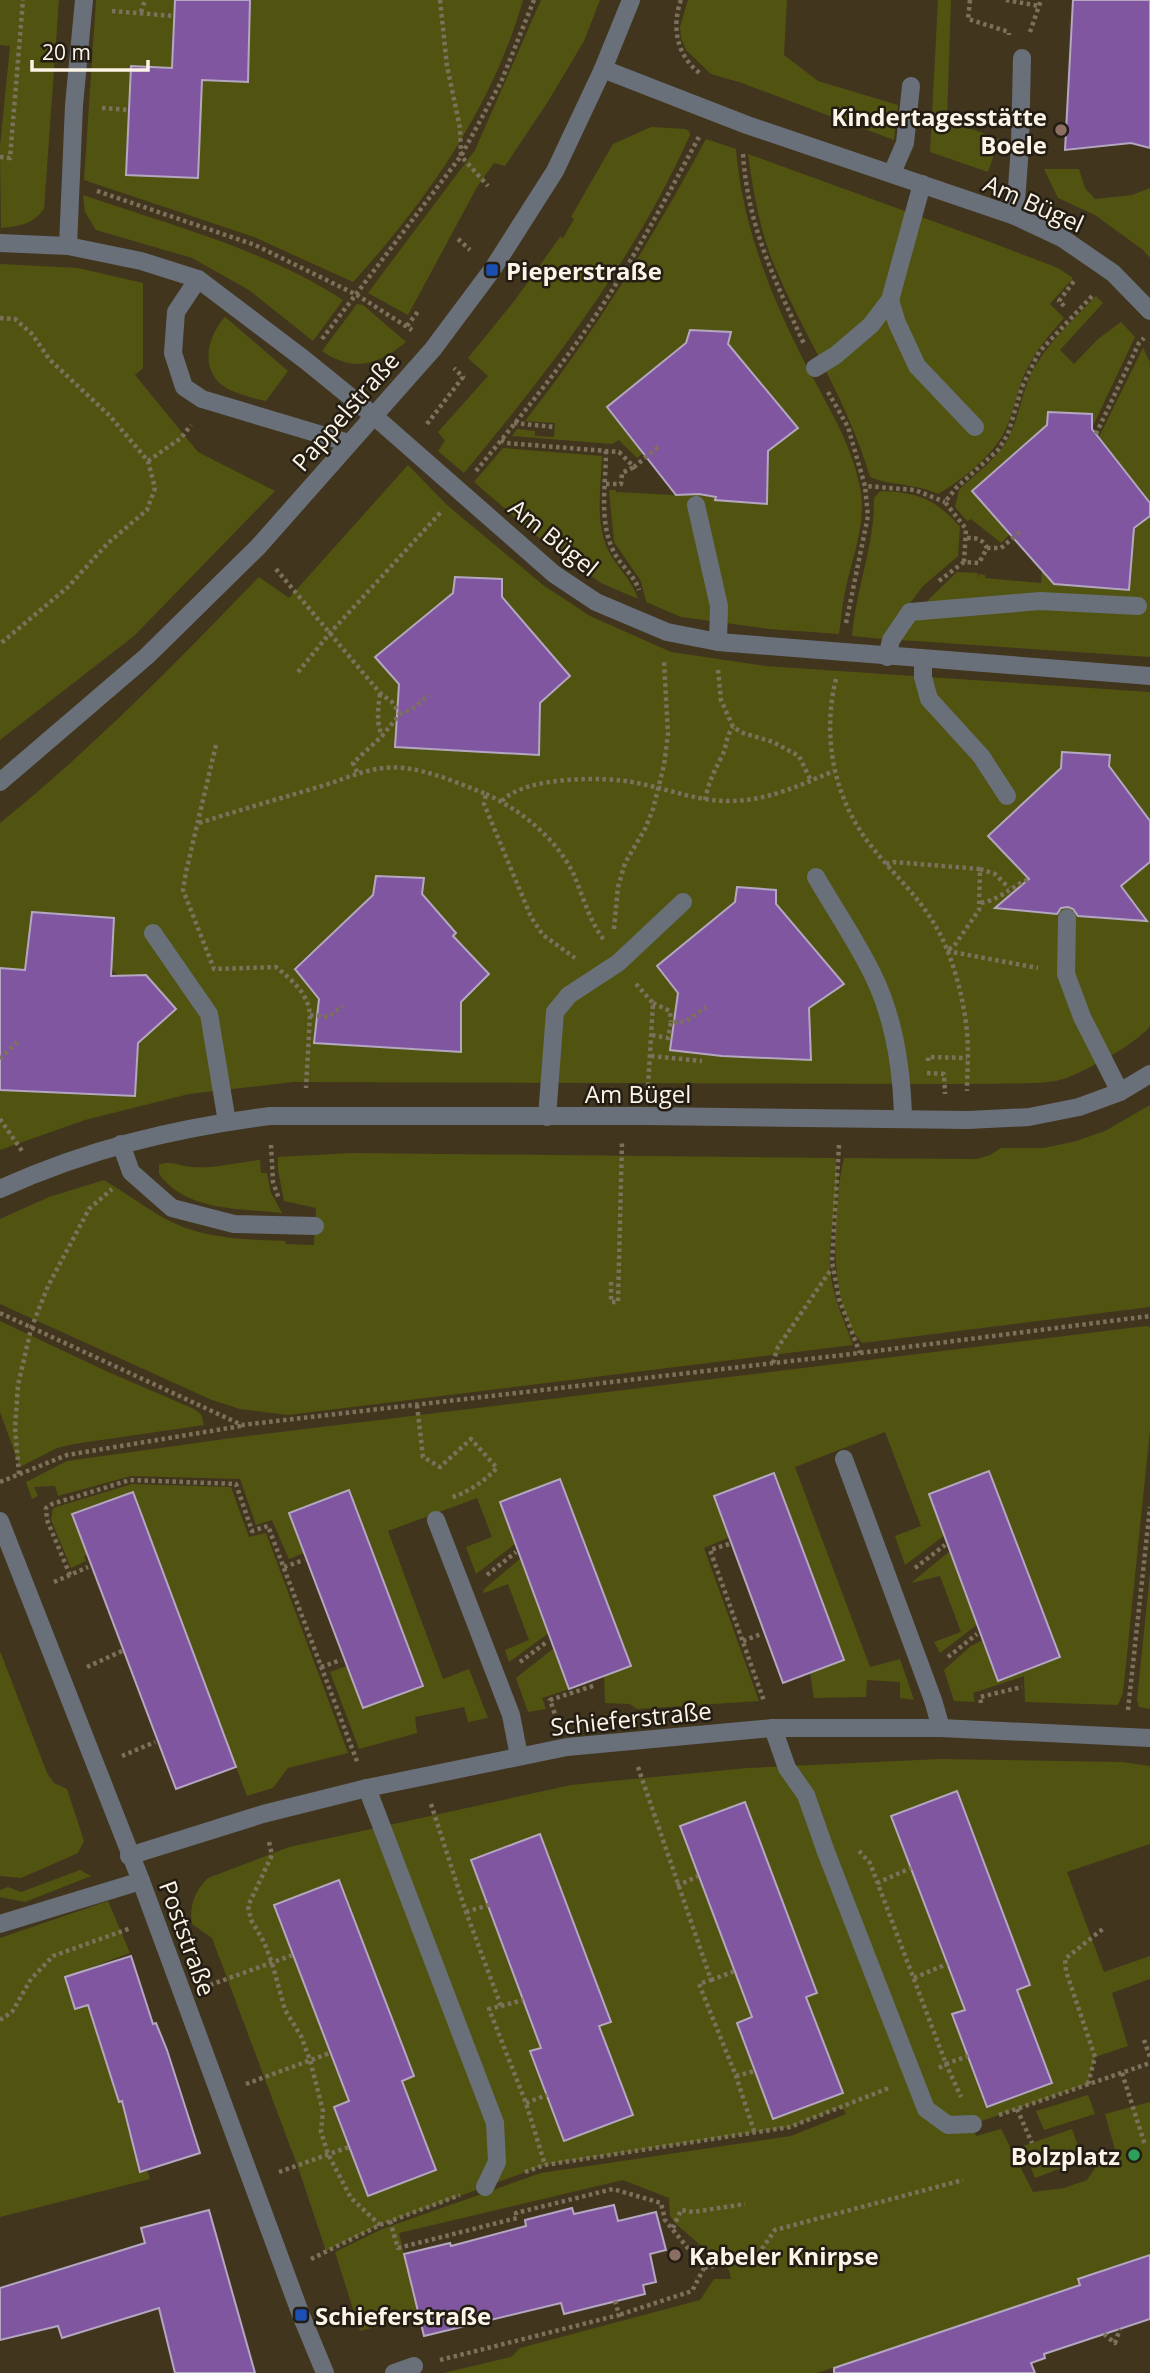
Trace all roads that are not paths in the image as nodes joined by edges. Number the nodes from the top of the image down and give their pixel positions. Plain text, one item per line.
1 (631, 0) edge
2 (83, 4) edge
3 (1022, 58) road end
4 (603, 69) junction
5 (911, 86) dead end
6 (892, 173) junction
7 (922, 184) junction
8 (1015, 216) junction
9 (0, 243) edge
10 (68, 246) junction
11 (198, 279) junction
12 (890, 300) junction
13 (1150, 311) edge
14 (815, 368) dead end
15 (374, 416) junction
16 (975, 427) dead end
17 (349, 443) junction
18 (696, 505) dead end
19 (1138, 606) dead end
20 (718, 642) junction
21 (887, 657) junction
22 (923, 659) junction
23 (1150, 676) edge
24 (0, 782) edge
25 (1007, 796) dead end
26 (816, 877) dead end
27 (683, 902) dead end
28 (1067, 918) dead end
29 (153, 933) dead end
30 (1150, 1074) edge
31 (1120, 1092) junction
32 (547, 1117) junction
33 (904, 1119) junction
34 (227, 1122) junction
35 (121, 1144) junction
36 (0, 1189) edge
37 (315, 1226) dead end
38 (844, 1459) dead end
39 (436, 1520) dead end
40 (0, 1521) edge
41 (773, 1728) junction
42 (941, 1728) junction
43 (1150, 1738) edge
44 (519, 1756) junction
45 (367, 1788) junction
46 (129, 1856) junction
47 (141, 1881) junction
48 (0, 1924) edge
49 (973, 2124) road end
50 (485, 2187) road end
51 (414, 2366) road end
52 (325, 2373) edge
53 (394, 2373) edge

1 - 4 street, Pappelstraße
2 - 10 street
3 - 8 street
4 - 6 street, Am Bügel
4 - 15 street, Pappelstraße
5 - 6 street
6 - 7 street, Am Bügel
7 - 8 street, Am Bügel
7 - 12 street
8 - 13 street, Am Bügel
9 - 10 street
10 - 11 street
11 - 15 street
11 - 17 street
12 - 14 street
12 - 16 street
15 - 17 street, Pappelstraße
15 - 20 street, Am Bügel
17 - 24 street, Pappelstraße
18 - 20 street
19 - 21 street
20 - 21 street, Am Bügel
21 - 22 street, Am Bügel
22 - 23 street, Am Bügel
22 - 25 street
26 - 33 street
27 - 32 street
28 - 31 street
29 - 34 street
30 - 31 street, Am Bügel
31 - 33 street, Am Bügel
32 - 33 street, Am Bügel
32 - 34 street, Am Bügel
34 - 35 street, Am Bügel
35 - 36 street, Am Bügel
35 - 37 street
38 - 42 street
39 - 44 street
40 - 46 street, Poststraße
41 - 42 street, Schieferstraße
41 - 44 street, Schieferstraße
41 - 49 street
42 - 43 street, Schieferstraße
44 - 45 street, Schieferstraße
45 - 46 street, Schieferstraße
45 - 50 street
46 - 47 street, Poststraße
47 - 48 street
47 - 52 street, Poststraße
51 - 53 street

